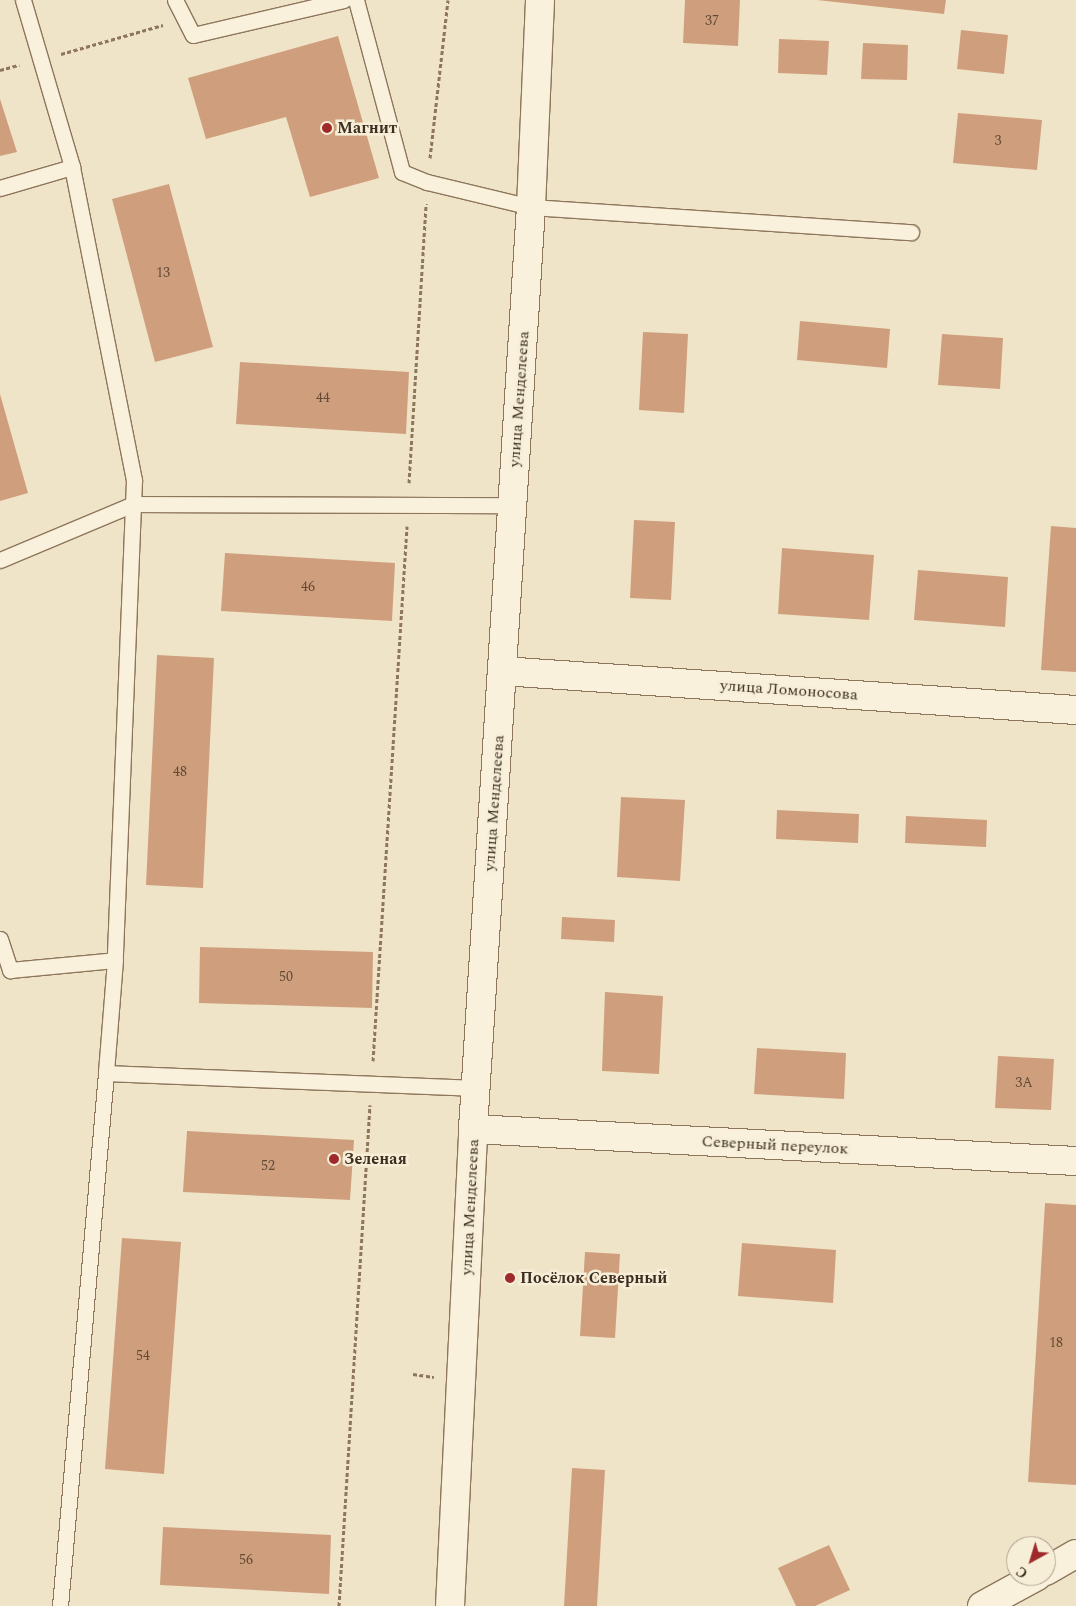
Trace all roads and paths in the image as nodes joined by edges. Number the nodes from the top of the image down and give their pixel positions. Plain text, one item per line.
1 (24, 0) edge
2 (175, 0) edge
3 (344, 0) edge
4 (356, 0) edge
5 (448, 0) edge
6 (540, 0) edge
7 (185, 19) junction
8 (41, 59) junction
9 (0, 70) edge
10 (72, 167) junction
11 (427, 182) junction
12 (0, 188) edge
13 (531, 207) junction
14 (911, 232) dead end
15 (133, 504) junction
16 (512, 505) junction
17 (408, 506) junction
18 (0, 560) edge
19 (502, 671) junction
20 (1076, 710) edge
21 (0, 939) edge
22 (115, 960) junction
23 (106, 1073) junction
24 (371, 1085) junction
25 (476, 1088) junction
26 (473, 1129) junction
27 (1076, 1161) edge
28 (1076, 1554) edge
29 (1056, 1565) edge
30 (1018, 1586) edge
31 (60, 1606) edge
32 (339, 1606) edge
33 (450, 1606) edge
34 (982, 1606) edge

1 - 8 lane
2 - 7 lane
3 - 7 lane
4 - 11 lane
5 - 11 path
6 - 13 main road, улица Менделеева
7 - 8 path
8 - 9 path
8 - 10 lane
10 - 12 lane
10 - 15 lane
11 - 13 lane
11 - 17 path
13 - 14 lane
13 - 16 main road, улица Менделеева
15 - 17 lane
15 - 18 lane
15 - 22 lane
16 - 17 lane
16 - 19 main road, улица Менделеева
17 - 24 path
19 - 20 main road, улица Ломоносова
19 - 25 main road, улица Менделеева
21 - 22 lane
22 - 23 lane
23 - 24 lane
23 - 31 lane
24 - 25 lane
24 - 32 path
25 - 26 main road, улица Менделеева
26 - 27 main road, Северный переулок
26 - 33 main road, улица Менделеева
28 - 29 main road
30 - 34 main road

